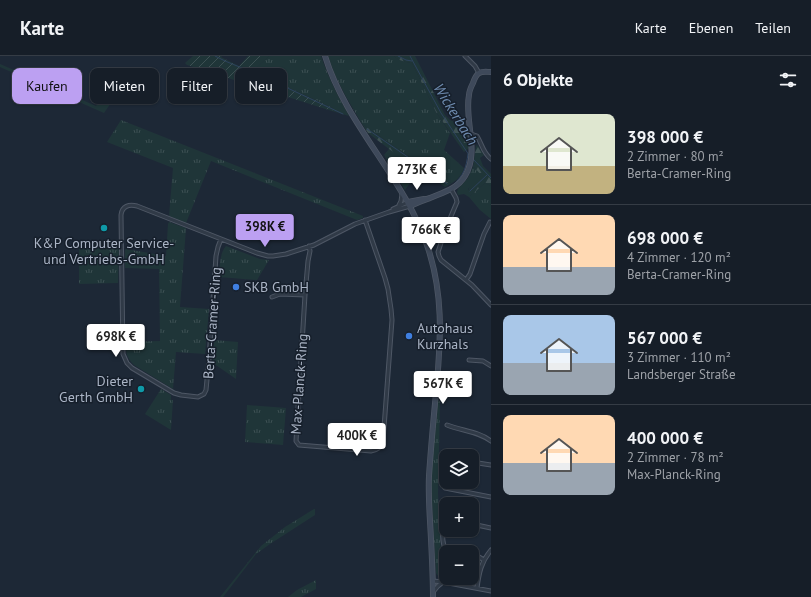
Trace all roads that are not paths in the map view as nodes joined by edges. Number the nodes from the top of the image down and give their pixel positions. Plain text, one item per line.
1 (325, 56) edge
2 (465, 56) edge
3 (491, 72) edge
4 (477, 75) junction
5 (471, 134) junction
6 (491, 158) edge
7 (451, 189) junction
8 (402, 192) junction
9 (429, 198) junction
10 (419, 202) junction
11 (409, 204) junction
12 (398, 207) junction
13 (389, 212) junction
14 (415, 215) junction
15 (365, 220) junction
16 (490, 222) dead end
17 (221, 240) junction
18 (309, 246) junction
19 (466, 280) junction
20 (272, 296) dead end
21 (305, 296) junction
22 (491, 305) edge
23 (469, 360) dead end
24 (491, 366) edge
25 (447, 425) dead end
26 (491, 441) edge
27 (479, 463) edge
28 (491, 465) edge
29 (450, 489) edge
30 (491, 497) edge
31 (479, 525) edge
32 (491, 528) edge
33 (491, 550) edge
34 (479, 557) edge
35 (484, 560) junction
36 (433, 581) junction
37 (439, 582) edge
38 (439, 585) edge
39 (460, 585) edge
40 (477, 588) junction
41 (491, 591) edge
42 (433, 595) edge

1 - 8 main road
2 - 4 street
3 - 4 main road
4 - 5 main road
5 - 6 street
5 - 7 main road
7 - 9 main road
7 - 19 street
8 - 11 main road
8 - 12 street
9 - 10 main road
9 - 11 main road
10 - 11 main road
10 - 14 main road
11 - 12 street
11 - 13 street
11 - 14 main road
12 - 13 street
13 - 15 street
14 - 36 main road
15 - 18 street
15 - 21 street, Max-Planck-Ring
16 - 19 street
17 - 17 street, Berta-Cramer-Ring
17 - 18 street, Berta-Cramer-Ring
18 - 21 street, Max-Planck-Ring
19 - 22 street
20 - 21 street
23 - 24 street
25 - 26 street
27 - 28 street
29 - 30 street
31 - 32 street
33 - 35 street
34 - 35 street
35 - 40 street
36 - 37 street
36 - 42 main road
38 - 42 street
39 - 40 street
40 - 41 street

